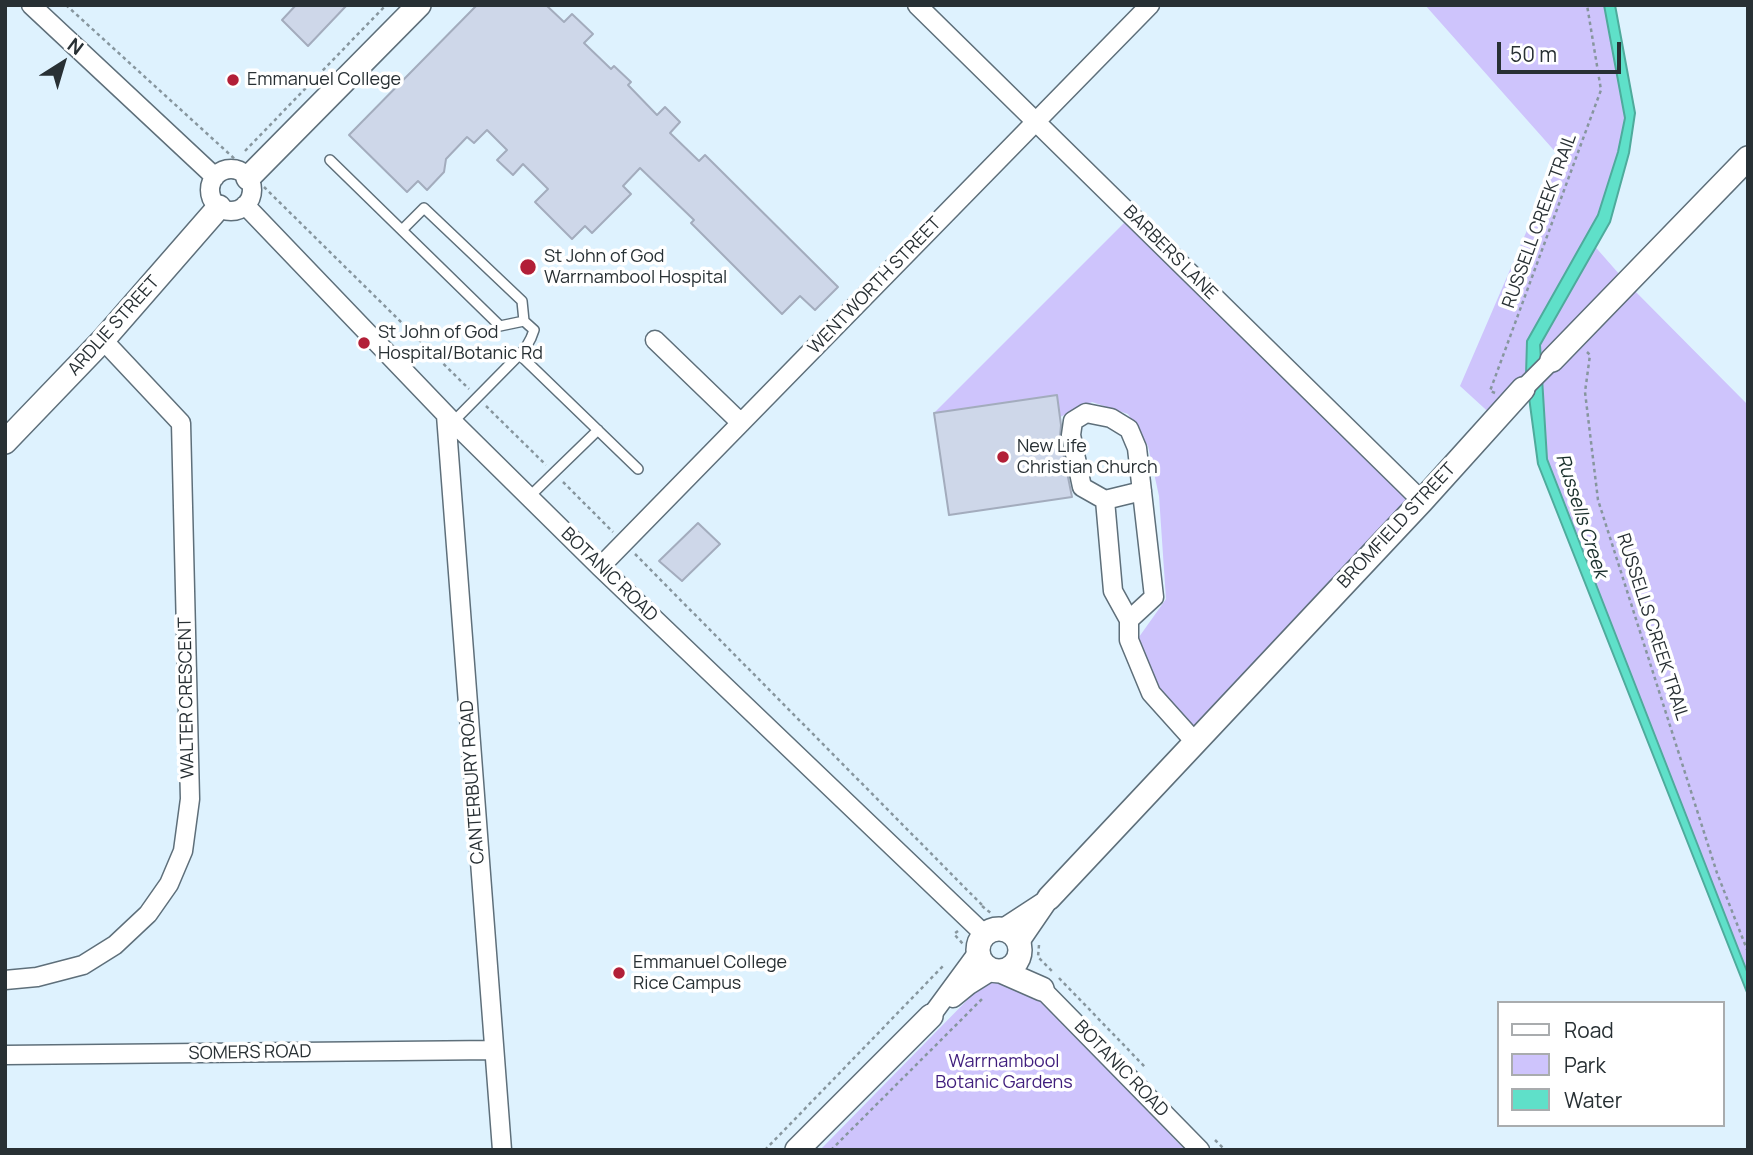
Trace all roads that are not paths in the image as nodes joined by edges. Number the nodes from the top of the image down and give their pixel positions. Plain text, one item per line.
1 (31, 5) edge
2 (419, 5) edge
3 (918, 5) edge
4 (1150, 5) edge
5 (1036, 122) junction
6 (1748, 158) edge
7 (330, 160) dead end
8 (253, 172) junction
9 (215, 177) junction
10 (245, 205) junction
11 (219, 207) junction
12 (402, 230) junction
13 (524, 321) junction
14 (103, 340) junction
15 (655, 340) dead end
16 (519, 354) junction
17 (1552, 360) joint
18 (1523, 389) joint
19 (449, 418) junction
20 (741, 423) junction
21 (598, 430) junction
22 (5, 442) edge
23 (638, 469) dead end
24 (1142, 491) junction
25 (529, 497) junction
26 (1105, 500) junction
27 (1422, 501) junction
28 (600, 567) junction
29 (1129, 620) junction
30 (1195, 743) junction
31 (1049, 898) joint
32 (1001, 942) junction
33 (997, 970) junction
34 (5, 980) edge
35 (1042, 989) junction
36 (931, 1016) junction
37 (494, 1050) junction
38 (5, 1055) edge
39 (1208, 1145) edge
40 (502, 1150) edge
41 (797, 1150) edge

1 - 9 street
2 - 8 street
3 - 5 street, BARBERS LANE
4 - 5 street, WENTWORTH STREET
5 - 20 street, WENTWORTH STREET
5 - 27 street, BARBERS LANE
6 - 17 street, BROMFIELD STREET
7 - 12 lane
8 - 9 street
8 - 10 street
9 - 11 street
10 - 11 street
10 - 19 street, BOTANIC ROAD
11 - 14 street, ARDLIE STREET
12 - 13 lane
12 - 13 lane
13 - 16 lane
14 - 22 street, ARDLIE STREET
14 - 34 street, WALTER CRESCENT
15 - 20 street
16 - 19 lane
16 - 21 lane
17 - 18 street, BROMFIELD STREET
18 - 27 street, BROMFIELD STREET
19 - 25 street, BOTANIC ROAD
19 - 37 street, CANTERBURY ROAD
20 - 28 street, WENTWORTH STREET
21 - 23 lane
21 - 25 lane
24 - 26 street
24 - 26 street
24 - 29 street
25 - 28 street, BOTANIC ROAD
26 - 29 street
27 - 30 street, BROMFIELD STREET
28 - 32 street, BOTANIC ROAD
29 - 30 street
30 - 31 street, BROMFIELD STREET
31 - 32 street, BROMFIELD STREET
32 - 33 street
32 - 35 street, BOTANIC ROAD
32 - 36 street, BROMFIELD STREET
33 - 35 street, BOTANIC ROAD
33 - 36 street, BROMFIELD STREET
35 - 39 street, BOTANIC ROAD
36 - 41 street, BROMFIELD STREET
37 - 38 street, SOMERS ROAD
37 - 40 street, CANTERBURY ROAD

